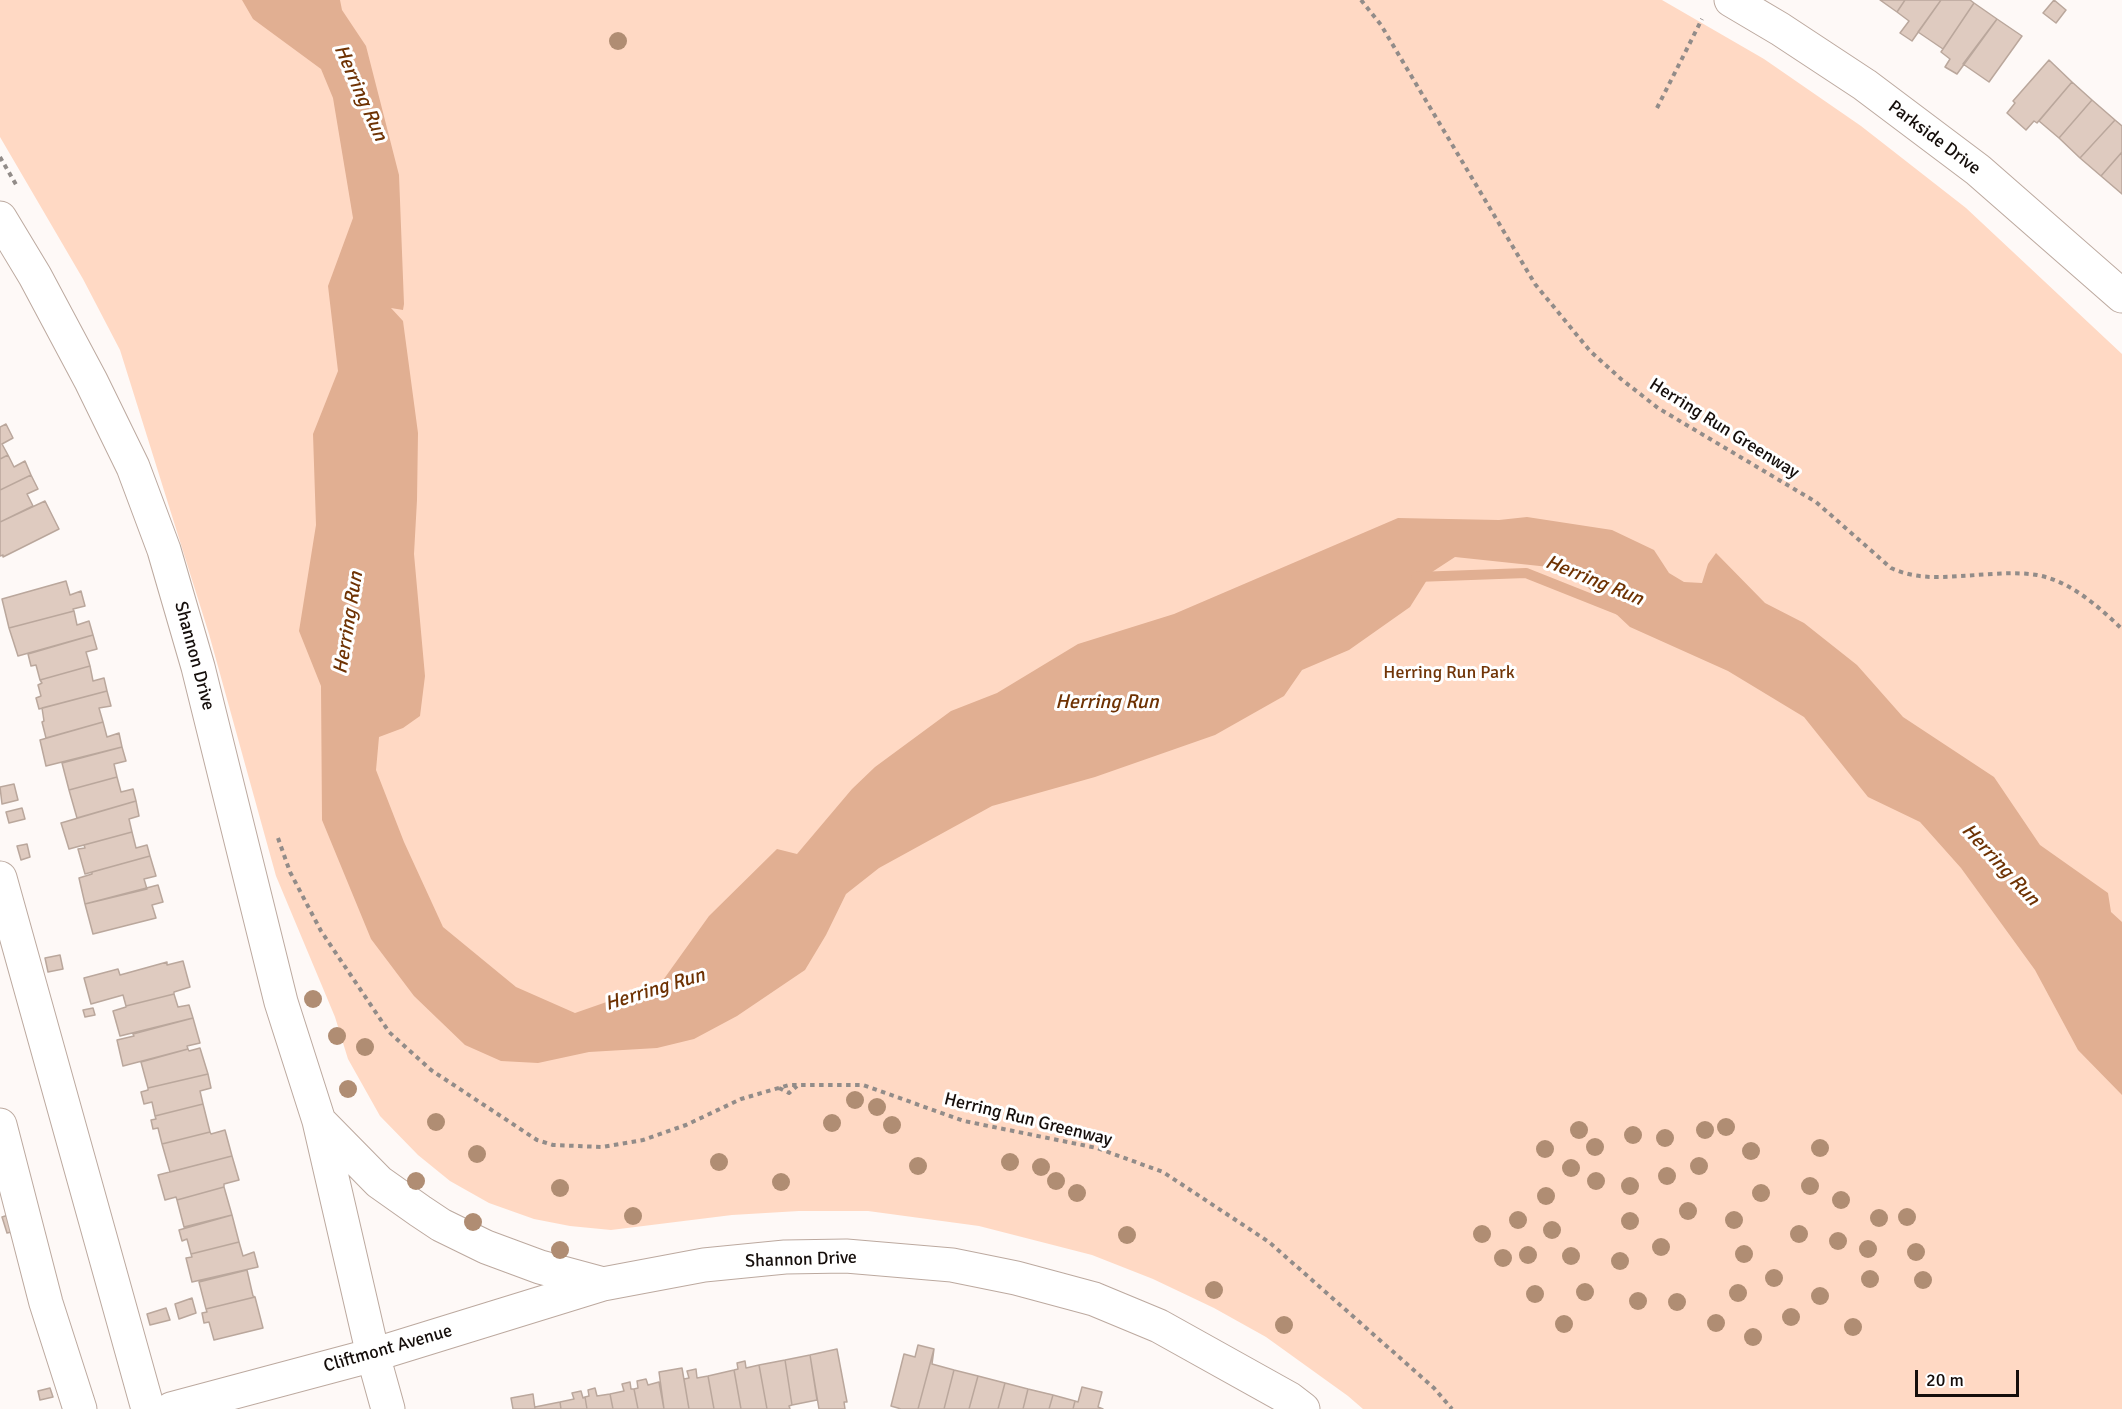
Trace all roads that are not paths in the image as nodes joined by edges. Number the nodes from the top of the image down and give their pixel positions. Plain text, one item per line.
1 (1731, 0) edge
2 (0, 219) edge
3 (2122, 296) edge
4 (0, 878) edge
5 (319, 1120) junction
6 (0, 1125) edge
7 (603, 1284) junction
8 (373, 1355) junction
9 (80, 1409) edge
10 (147, 1409) edge
11 (171, 1409) edge
12 (388, 1409) edge
13 (1303, 1409) edge

1 - 3 street, Parkside Drive
2 - 5 street, Shannon Drive
4 - 10 street
5 - 7 street, Shannon Drive
5 - 8 street, Shannon Drive
6 - 9 street
7 - 8 street, Cliftmont Avenue
7 - 13 street, Shannon Drive
8 - 11 street, Cliftmont Avenue
8 - 12 street, Shannon Drive

